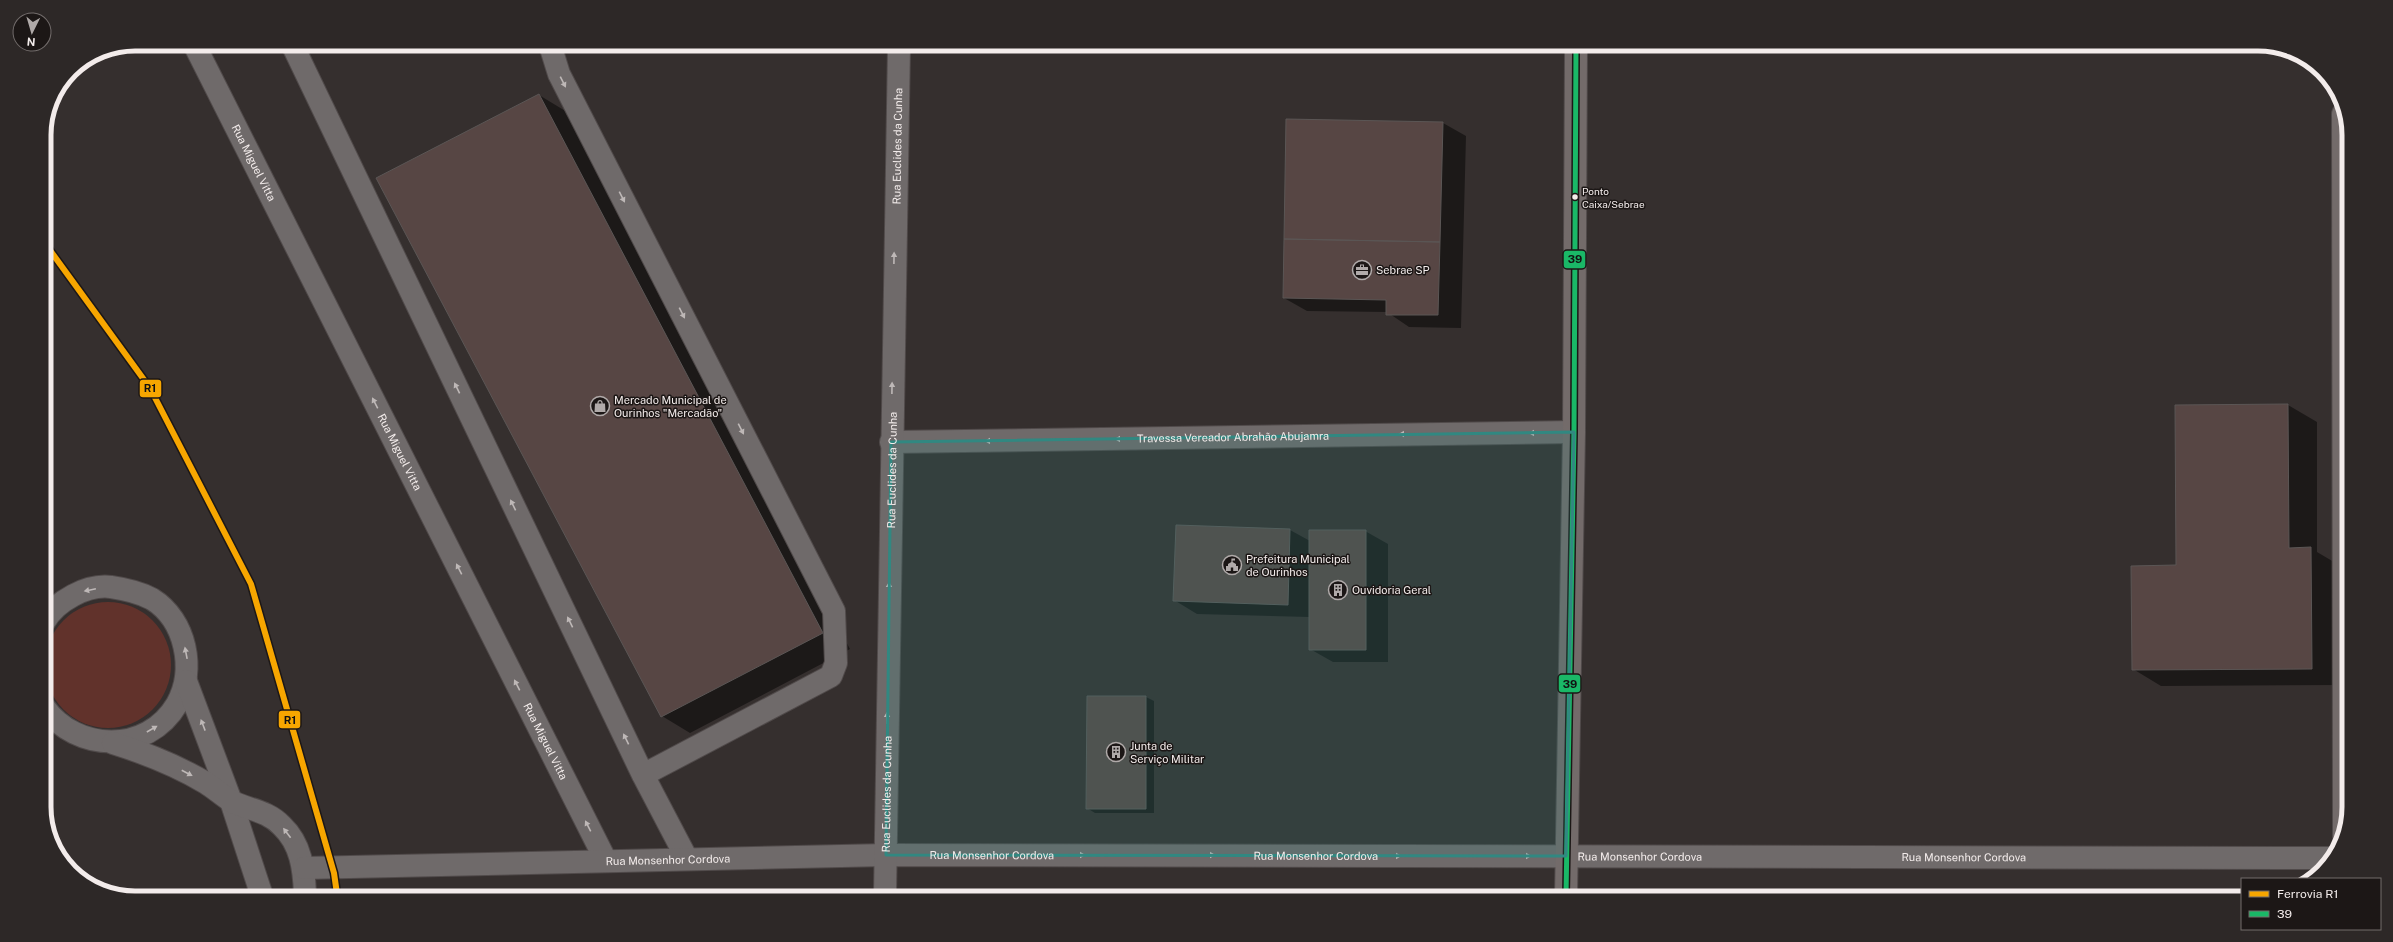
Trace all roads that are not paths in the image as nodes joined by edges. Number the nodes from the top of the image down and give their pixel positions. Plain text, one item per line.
1 (198, 51) edge
2 (295, 51) edge
3 (552, 51) edge
4 (898, 51) edge
5 (1576, 51) edge
6 (1574, 432) junction
7 (891, 442) junction
8 (51, 614) edge
9 (186, 681) junction
10 (51, 716) edge
11 (51, 733) edge
12 (102, 741) junction
13 (643, 774) junction
14 (231, 801) junction
15 (886, 855) junction
16 (1566, 856) junction
17 (2325, 858) edge
18 (687, 859) junction
19 (606, 861) junction
20 (304, 868) junction
21 (260, 891) edge
22 (305, 891) edge
23 (885, 891) edge
24 (1566, 891) edge

19 -> 1 street, Rua Miguel Vitta
13 -> 2 street
3 -> 13 street
7 -> 4 street, Rua Euclides da Cunha
5 - 6 street
6 -> 7 street, Travessa Vereador Abrahão Abujamra
6 - 16 street
15 -> 7 street, Rua Euclides da Cunha
9 -> 8 street
12 -> 9 street
14 -> 9 street
10 - 12 street
11 - 12 street
12 -> 14 street
13 - 18 street
20 -> 14 street
14 - 21 street
15 -> 16 street, Rua Monsenhor Cordova
15 - 18 street, Rua Monsenhor Cordova
15 - 23 street, Rua Euclides da Cunha
16 - 17 street, Rua Monsenhor Cordova
16 - 24 street
18 - 19 street, Rua Monsenhor Cordova
19 - 20 street, Rua Monsenhor Cordova
20 - 22 street

